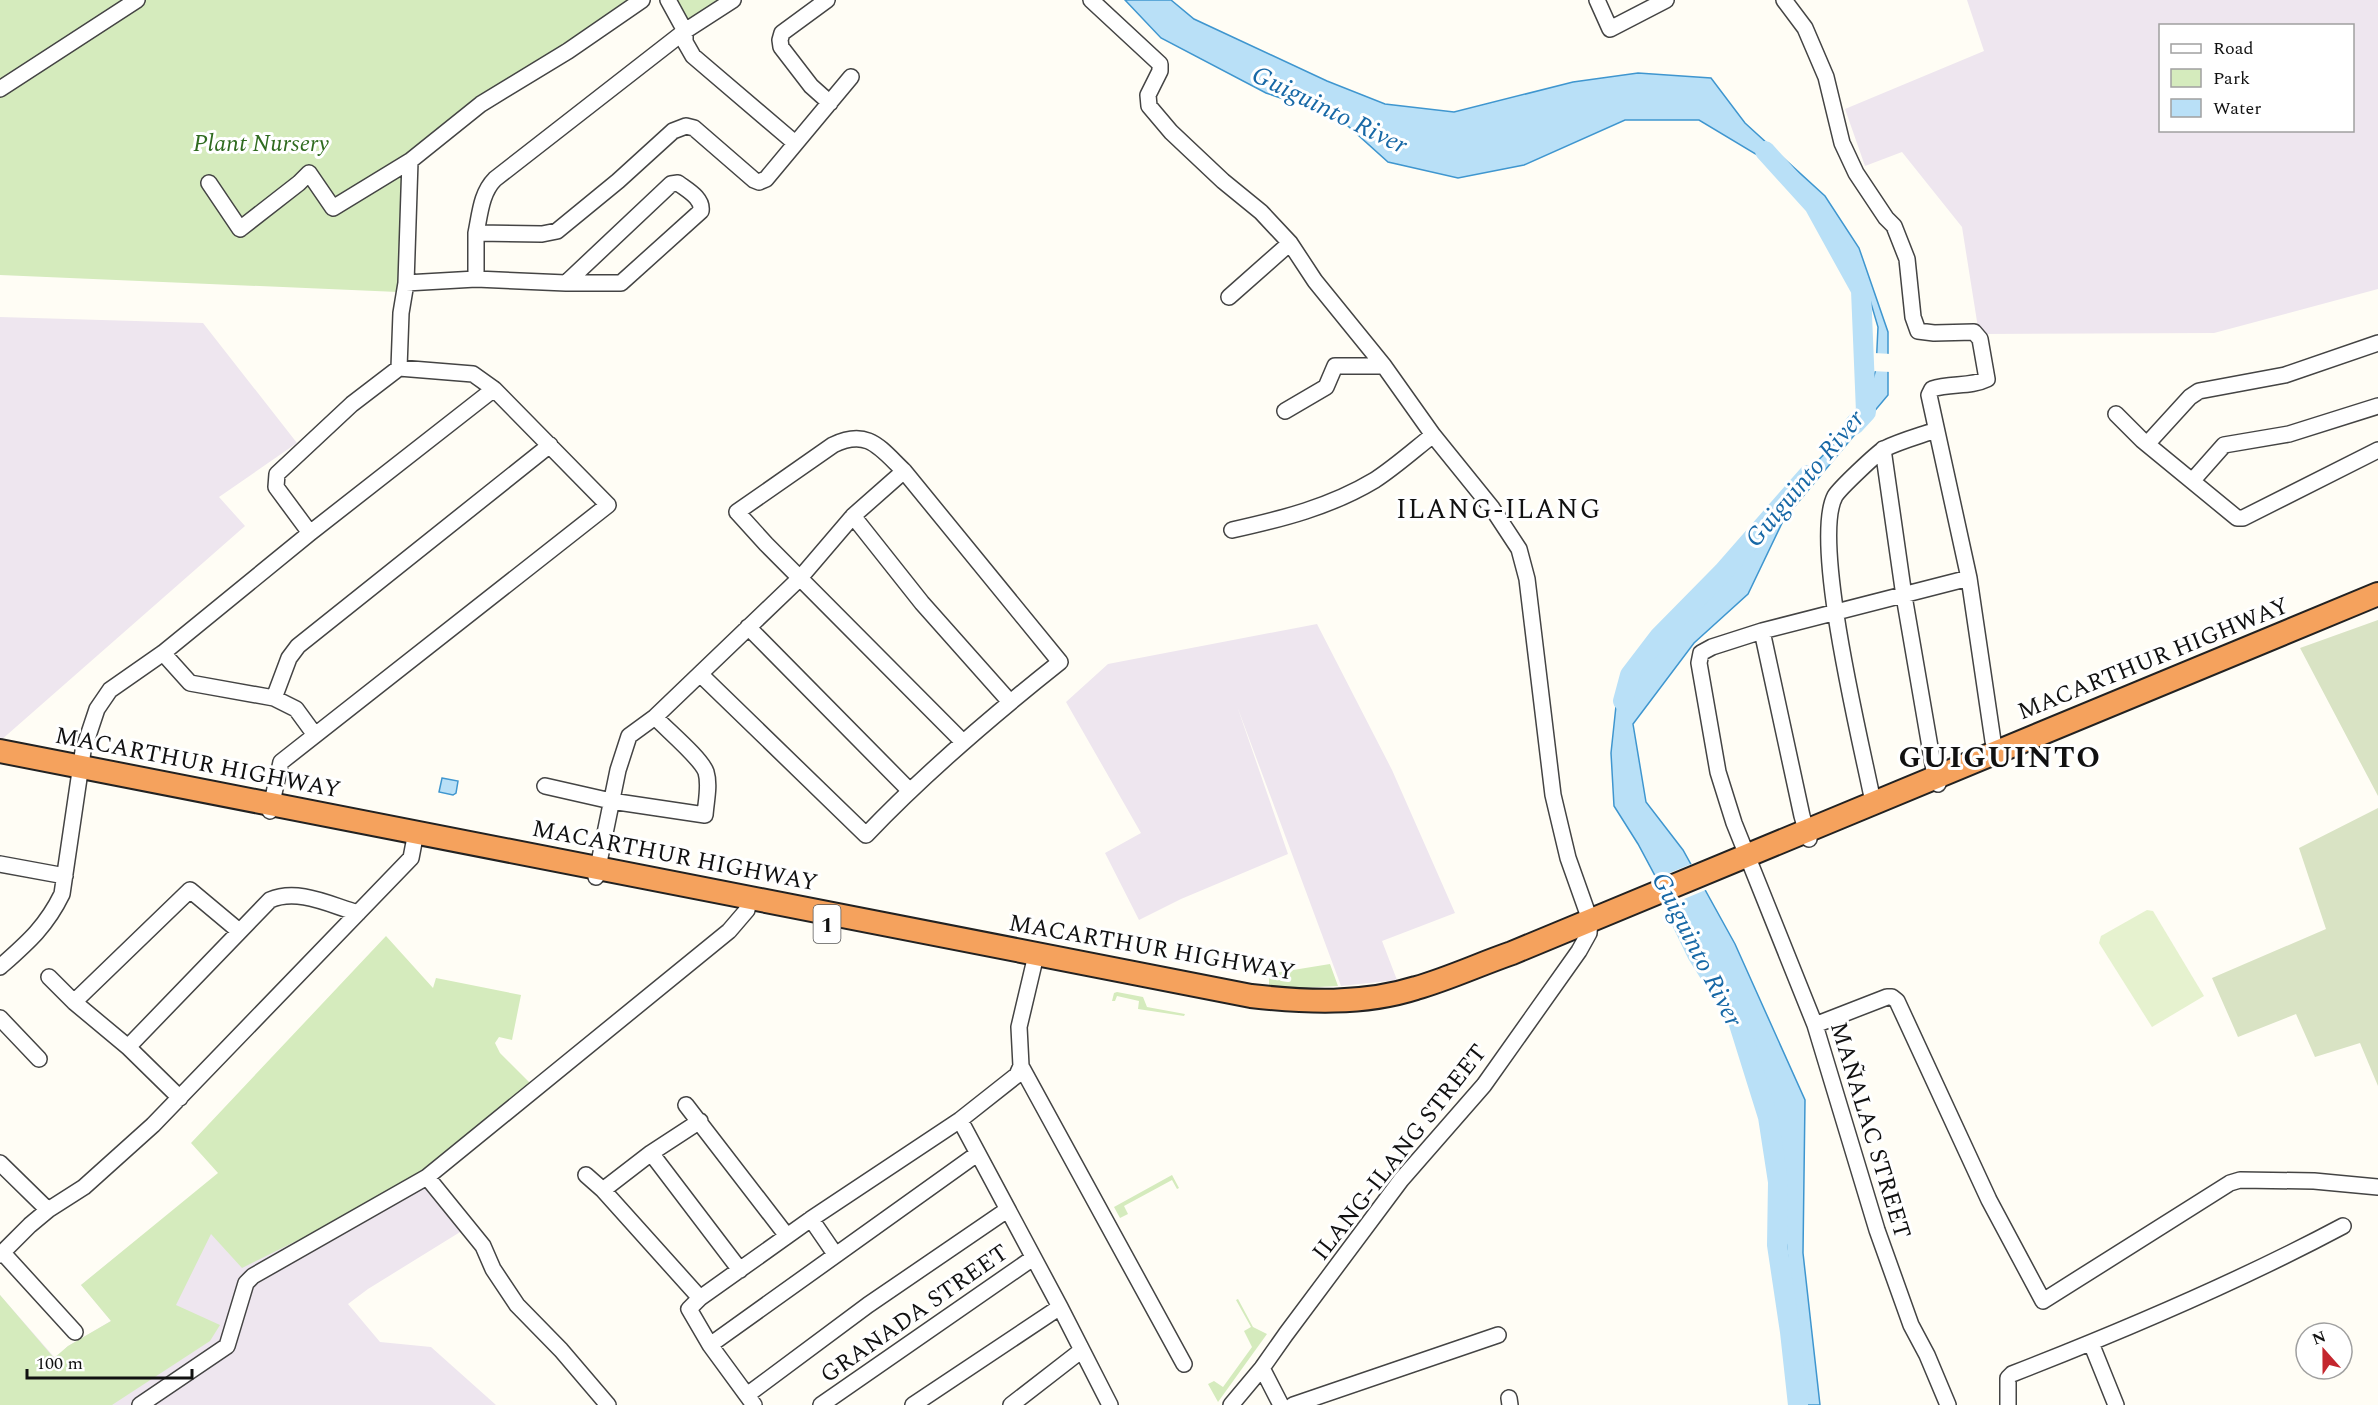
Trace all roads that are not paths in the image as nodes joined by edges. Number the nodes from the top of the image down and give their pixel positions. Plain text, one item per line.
1 (642, 0) edge
2 (668, 0) edge
3 (733, 0) edge
4 (827, 0) edge
5 (1091, 0) edge
6 (1597, 0) edge
7 (1666, 0) edge
8 (1784, 0) edge
9 (132, 1) edge
10 (685, 31) junction
11 (851, 77) dead end
12 (0, 89) edge
13 (830, 103) junction
14 (795, 143) junction
15 (410, 161) junction
16 (209, 183) dead end
17 (476, 233) junction
18 (1290, 243) junction
19 (476, 279) junction
20 (406, 283) junction
21 (566, 283) junction
22 (1228, 297) dead end
23 (2378, 344) edge
24 (1383, 366) junction
25 (399, 368) junction
26 (494, 389) junction
27 (2378, 406) edge
28 (1285, 411) dead end
29 (2116, 414) dead end
30 (1936, 430) junction
31 (1433, 435) junction
32 (2148, 443) junction
33 (550, 445) junction
34 (1883, 449) junction
35 (2378, 450) edge
36 (904, 471) junction
37 (2193, 480) junction
38 (853, 516) junction
39 (1232, 530) dead end
40 (309, 533) junction
41 (800, 578) junction
42 (1969, 578) junction
43 (2378, 594) edge
44 (1904, 596) junction
45 (2378, 608) edge
46 (1835, 612) junction
47 (748, 627) junction
48 (1762, 631) junction
49 (163, 653) junction
50 (700, 674) junction
51 (274, 698) junction
52 (1010, 702) junction
53 (655, 717) junction
54 (315, 735) junction
55 (963, 742) junction
56 (0, 751) edge
57 (1999, 756) junction
58 (0, 761) edge
59 (80, 772) junction
60 (1937, 782) junction
61 (545, 786) dead end
62 (909, 790) junction
63 (611, 801) junction
64 (1873, 802) junction
65 (271, 809) junction
66 (1808, 836) junction
67 (415, 837) junction
68 (0, 864) edge
69 (1742, 865) junction
70 (596, 873) junction
71 (65, 876) junction
72 (748, 903) junction
73 (358, 913) junction
74 (1590, 926) junction
75 (239, 931) junction
76 (1035, 960) junction
77 (0, 966) edge
78 (49, 977) dead end
79 (74, 1002) junction
80 (0, 1018) edge
81 (1815, 1025) junction
82 (128, 1047) junction
83 (39, 1059) dead end
84 (1021, 1066) junction
85 (180, 1098) junction
86 (686, 1105) dead end
87 (960, 1120) junction
88 (700, 1121) junction
89 (651, 1153) junction
90 (977, 1154) junction
91 (0, 1163) edge
92 (586, 1175) dead end
93 (427, 1177) junction
94 (2378, 1187) edge
95 (603, 1190) junction
96 (48, 1210) junction
97 (1006, 1210) junction
98 (811, 1219) junction
99 (2343, 1226) dead end
100 (787, 1236) junction
101 (2, 1254) edge
102 (835, 1254) junction
103 (1034, 1258) junction
104 (740, 1270) junction
105 (700, 1298) junction
106 (1060, 1306) junction
107 (75, 1332) dead end
108 (1498, 1335) dead end
109 (2091, 1343) junction
110 (711, 1345) junction
111 (1082, 1350) junction
112 (1184, 1364) dead end
113 (1262, 1368) junction
114 (751, 1400) edge
115 (140, 1405) edge
116 (608, 1405) edge
117 (821, 1405) edge
118 (914, 1405) edge
119 (1011, 1405) edge
120 (1109, 1405) edge
121 (1231, 1405) edge
122 (1281, 1405) edge
123 (1293, 1405) edge
124 (1948, 1405) edge
125 (2008, 1405) edge
126 (2116, 1405) edge

1 - 15 street
2 - 10 street
3 - 10 street
4 - 13 street
5 - 18 street
6 - 7 street
8 - 30 street
9 - 12 street
10 - 14 street
10 - 17 street
11 - 13 street
13 - 14 street
14 - 17 street
15 - 16 street
15 - 20 street
17 - 19 street
18 - 22 street
18 - 24 street
19 - 20 street
19 - 21 street
20 - 25 street
21 - 21 street
23 - 32 street
24 - 28 street
24 - 31 street
25 - 26 street
25 - 40 street
26 - 33 street
26 - 40 street
27 - 37 street
29 - 32 street
30 - 34 street
30 - 42 street
31 - 39 street
31 - 74 street
32 - 37 street
33 - 51 street
33 - 54 street
34 - 44 street
34 - 46 street
35 - 37 street
36 - 38 street
36 - 41 street
36 - 52 street
38 - 41 street
38 - 52 street
40 - 49 street
41 - 47 street
41 - 55 street
42 - 44 street
42 - 57 street
43 - 57 highway, MACARTHUR HIGHWAY / 1
44 - 46 street
44 - 60 street
45 - 57 highway, MACARTHUR HIGHWAY / 1
46 - 48 street
46 - 64 street
47 - 50 street
47 - 62 street
48 - 66 street
48 - 69 street, MAÑALAC STREET
49 - 51 street
49 - 59 street
50 - 53 street
50 - 62 street
51 - 54 street
52 - 55 street
53 - 63 street
53 - 63 street
54 - 65 street
55 - 62 street
56 - 59 highway, MACARTHUR HIGHWAY / 1
57 - 60 highway, MACARTHUR HIGHWAY / 1
58 - 59 highway, MACARTHUR HIGHWAY / 1
59 - 65 highway, MACARTHUR HIGHWAY / 1
59 - 71 street
60 - 64 highway, MACARTHUR HIGHWAY / 1
60 - 66 highway, MACARTHUR HIGHWAY / 1
61 - 63 street
63 - 70 street
64 - 66 highway, MACARTHUR HIGHWAY / 1
65 - 67 highway, MACARTHUR HIGHWAY / 1
66 - 69 highway, MACARTHUR HIGHWAY / 1
67 - 70 highway, MACARTHUR HIGHWAY / 1
67 - 73 street
68 - 71 street
69 - 74 highway, MACARTHUR HIGHWAY / 1
69 - 81 street, MAÑALAC STREET
70 - 72 highway, MACARTHUR HIGHWAY / 1
71 - 77 street
72 - 76 highway, MACARTHUR HIGHWAY / 1
72 - 93 street
73 - 75 street
73 - 85 street
74 - 76 highway, MACARTHUR HIGHWAY / 1
74 - 113 street, ILANG-ILANG STREET
75 - 79 street
75 - 82 street
76 - 84 street
78 - 79 street
79 - 82 street
80 - 83 street
81 - 94 street
81 - 124 street, MAÑALAC STREET
82 - 85 street
84 - 87 street
84 - 112 street
85 - 96 street
86 - 88 street
87 - 90 street
87 - 98 street
88 - 89 street
88 - 100 street
89 - 95 street
89 - 104 street
90 - 97 street
90 - 102 street
91 - 96 street
92 - 95 street
93 - 115 street
93 - 116 street
95 - 105 street
96 - 101 street
97 - 103 street
97 - 114 street
98 - 100 street
98 - 102 street
99 - 109 street
100 - 104 street
101 - 107 street
102 - 110 street
103 - 106 street
103 - 117 street, GRANADA STREET
104 - 105 street
105 - 110 street
106 - 111 street
106 - 118 street
108 - 123 street
109 - 125 street
109 - 126 street
110 - 114 street
111 - 119 street
111 - 120 street
113 - 121 street, ILANG-ILANG STREET
113 - 122 street

